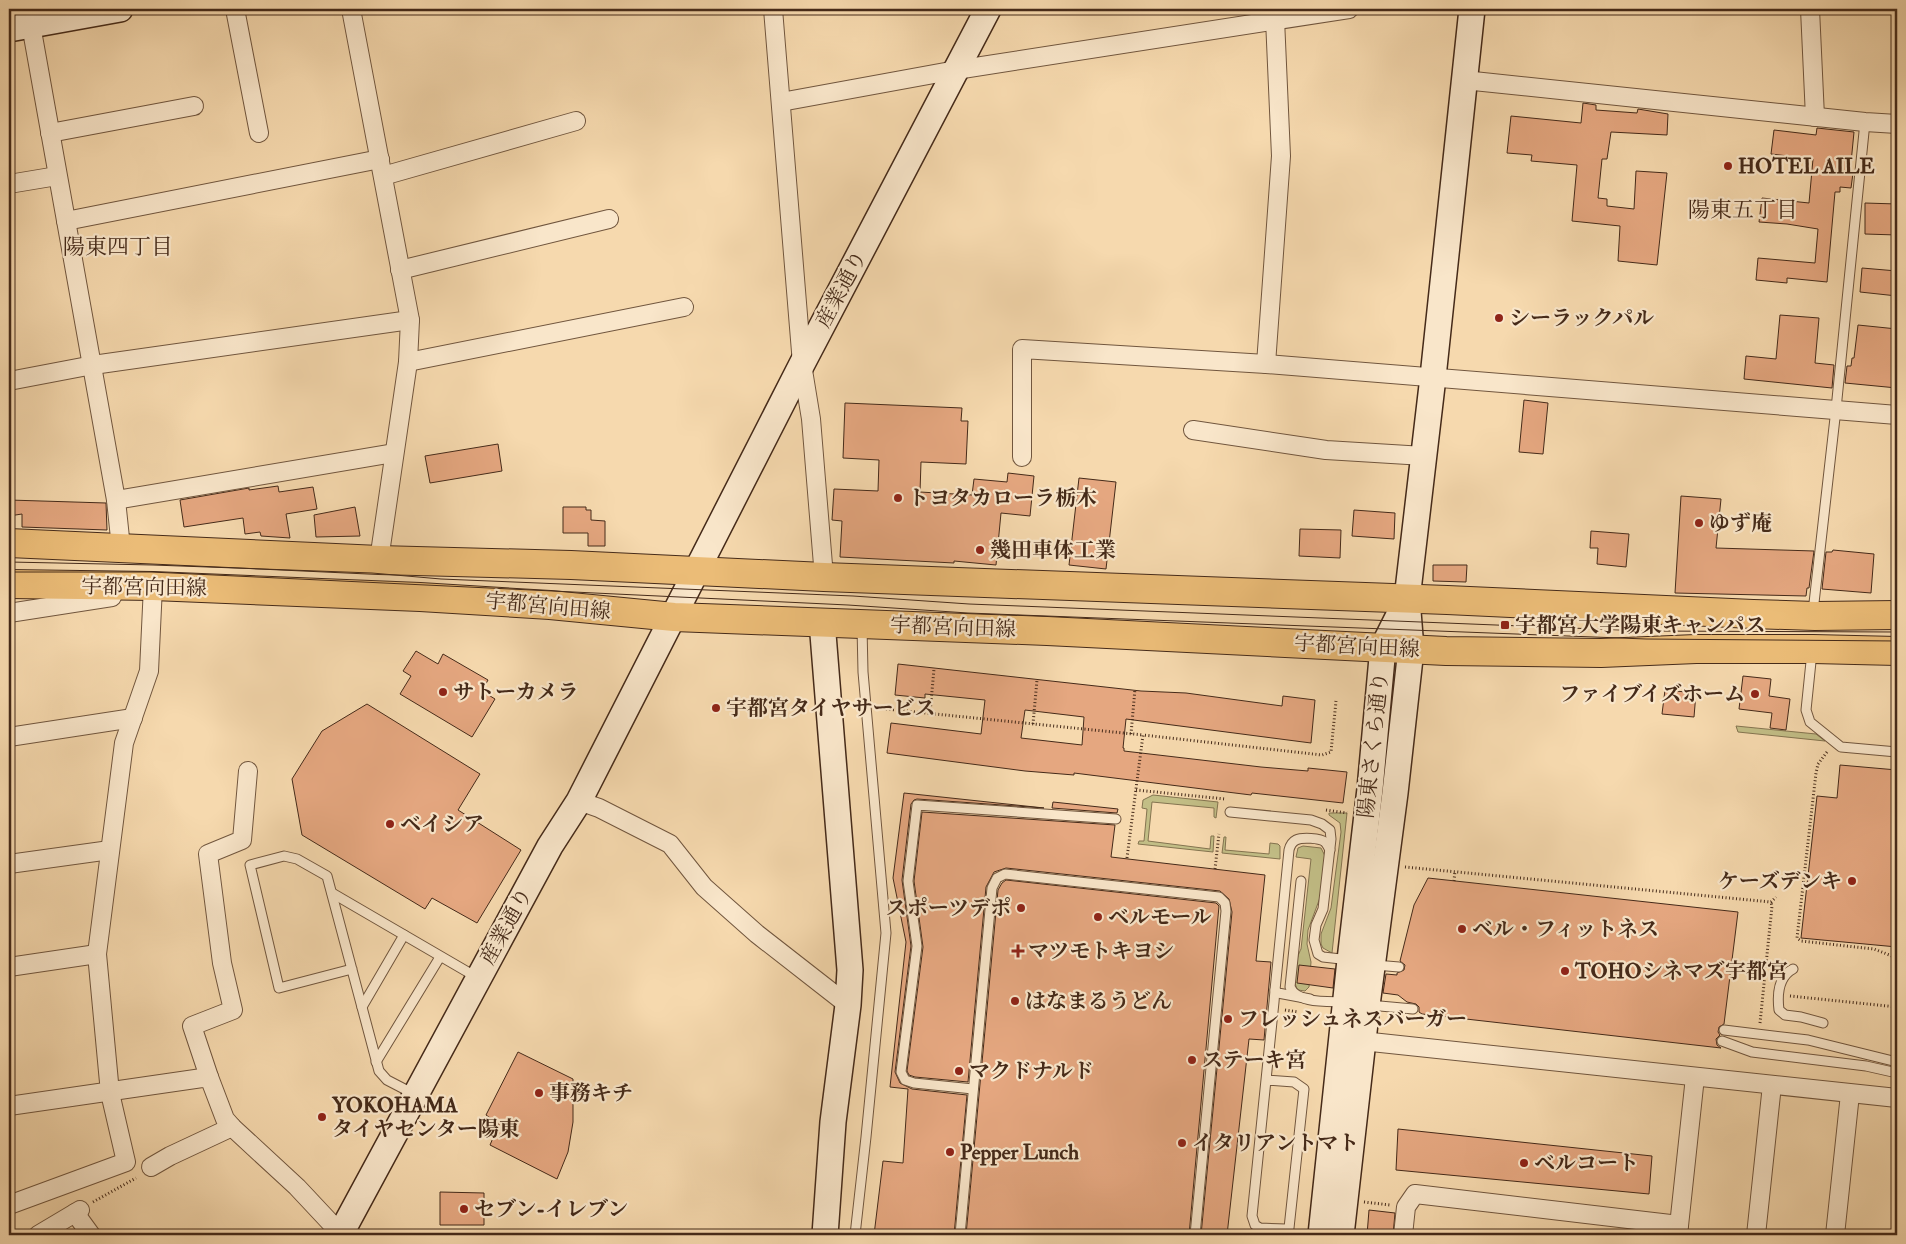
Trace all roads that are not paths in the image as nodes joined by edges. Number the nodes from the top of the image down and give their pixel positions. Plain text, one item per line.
1 (120, 9) edge
2 (235, 9) edge
3 (351, 9) edge
4 (773, 9) edge
5 (988, 9) edge
6 (1349, 9) edge
7 (1472, 9) edge
8 (1810, 9) edge
9 (1275, 19) junction
10 (20, 27) edge
11 (956, 70) junction
12 (1464, 80) junction
13 (781, 102) junction
14 (194, 106) dead end
15 (1815, 117) junction
16 (576, 121) dead end
17 (1866, 122) junction
18 (1897, 124) edge
19 (50, 133) junction
20 (259, 133) dead end
21 (381, 167) junction
22 (57, 176) junction
23 (9, 184) edge
24 (609, 219) dead end
25 (66, 221) junction
26 (400, 270) junction
27 (684, 307) dead end
28 (410, 320) junction
29 (408, 362) junction
30 (802, 364) junction
31 (1266, 364) junction
32 (92, 365) junction
33 (1433, 377) junction
34 (9, 381) edge
35 (1836, 409) junction
36 (1897, 415) edge
37 (1193, 430) dead end
38 (394, 453) junction
39 (1424, 456) junction
40 (1022, 457) dead end
41 (116, 500) junction
42 (9, 543) edge
43 (123, 547) junction
44 (379, 560) junction
45 (697, 571) junction
46 (824, 577) junction
47 (9, 584) edge
48 (112, 586) junction
49 (153, 586) junction
50 (1407, 599) junction
51 (9, 613) edge
52 (1897, 615) edge
53 (1815, 616) junction
54 (674, 618) junction
55 (824, 623) junction
56 (862, 624) junction
57 (1383, 647) junction
58 (1412, 649) junction
59 (1813, 649) junction
60 (1897, 651) edge
61 (133, 718) junction
62 (9, 738) edge
63 (1897, 752) edge
64 (248, 771) dead end
65 (579, 801) junction
66 (1230, 812) dead end
67 (1116, 819) dead end
68 (110, 850) junction
69 (1330, 850) junction
70 (9, 864) edge
71 (1300, 882) dead end
72 (332, 893) junction
73 (404, 935) junction
74 (97, 954) junction
75 (440, 957) junction
76 (1361, 962) junction
77 (9, 967) edge
78 (1399, 967) dead end
79 (1793, 969) dead end
80 (352, 970) junction
81 (478, 978) junction
82 (1278, 992) junction
83 (1310, 999) junction
84 (1356, 1003) junction
85 (848, 1005) junction
86 (362, 1007) junction
87 (1413, 1009) dead end
88 (1822, 1023) dead end
89 (1724, 1030) dead end
90 (1362, 1041) junction
91 (1722, 1041) dead end
92 (376, 1062) junction
93 (1897, 1062) edge
94 (1897, 1073) edge
95 (209, 1077) junction
96 (1695, 1077) junction
97 (1266, 1080) junction
98 (1772, 1085) junction
99 (974, 1088) junction
100 (110, 1092) junction
101 (1850, 1094) junction
102 (416, 1095) junction
103 (1897, 1098) edge
104 (9, 1106) edge
105 (232, 1127) junction
106 (151, 1167) road end
107 (9, 1205) edge
108 (1678, 1230) edge
109 (340, 1234) edge
110 (38, 1235) edge
111 (91, 1235) edge
112 (825, 1235) edge
113 (855, 1235) edge
114 (960, 1235) edge
115 (1195, 1235) edge
116 (1321, 1235) edge
117 (1341, 1235) edge
118 (1403, 1235) edge
119 (1756, 1235) edge
120 (1834, 1235) edge

1 - 10 street
2 - 20 street
3 - 21 street
4 - 13 street
5 - 11 street, 産業通り
6 - 9 street
7 - 12 street
8 - 15 street
9 - 11 street
9 - 31 street
10 - 19 street
11 - 13 street
11 - 30 street, 産業通り
12 - 15 street
12 - 33 street
13 - 30 street
14 - 19 street
15 - 17 street
16 - 21 street
17 - 18 street
17 - 35 lane
19 - 22 street
21 - 25 street
21 - 26 street
22 - 23 street
22 - 25 street
24 - 26 street
25 - 32 street
26 - 28 street
27 - 29 street
28 - 29 street
28 - 32 street
29 - 38 street
30 - 45 street, 産業通り
30 - 46 street
31 - 33 street
31 - 40 street
32 - 34 street
32 - 41 street
33 - 35 street
33 - 39 street
35 - 36 street
35 - 53 lane
37 - 39 street
38 - 41 street
38 - 44 street
39 - 50 street
41 - 43 street
42 - 43 main road, 宇都宮向田線
43 - 44 main road, 宇都宮向田線
44 - 45 main road, 宇都宮向田線
45 - 46 main road, 宇都宮向田線
45 - 54 street, 産業通り
46 - 50 main road, 宇都宮向田線
47 - 48 main road, 宇都宮向田線
48 - 49 main road, 宇都宮向田線
48 - 51 street
49 - 54 main road, 宇都宮向田線
49 - 61 street
50 - 53 main road, 宇都宮向田線
50 - 57 street, 陽東さくら通り
50 - 58 street, 陽東さくら通り
52 - 53 main road, 宇都宮向田線
54 - 55 main road, 宇都宮向田線
54 - 65 street, 産業通り
55 - 56 main road, 宇都宮向田線
55 - 85 street
56 - 57 main road, 宇都宮向田線
56 - 113 lane
57 - 58 main road, 宇都宮向田線
57 - 76 street, 陽東さくら通り
58 - 59 main road, 宇都宮向田線
58 - 76 street, 陽東さくら通り
59 - 60 main road, 宇都宮向田線
59 - 63 lane
61 - 62 street
61 - 68 street
64 - 95 street
65 - 81 street, 産業通り
65 - 85 street
66 - 69 lane
67 - 99 lane
68 - 70 street
68 - 74 street
69 - 76 lane
69 - 82 lane
71 - 83 lane
72 - 73 lane
72 - 80 lane
72 - 80 lane
73 - 75 lane
73 - 86 lane
74 - 77 street
74 - 100 street
75 - 81 lane
75 - 92 lane
76 - 78 lane
76 - 84 street, 陽東さくら通り
79 - 88 lane
80 - 86 lane
81 - 102 street, 産業通り
82 - 83 lane
82 - 97 lane
83 - 84 lane
84 - 87 lane
84 - 90 street, 陽東さくら通り
84 - 116 street, 陽東さくら通り
85 - 112 street
86 - 92 lane
89 - 93 lane
90 - 96 street
90 - 117 street, 陽東さくら通り
91 - 94 lane
92 - 102 lane
95 - 100 street
95 - 105 street
96 - 98 street
96 - 108 street
97 - 97 lane
98 - 101 street
98 - 119 street
99 - 114 lane
99 - 115 lane
100 - 104 street
100 - 107 street
101 - 103 street
101 - 120 street
102 - 109 street, 産業通り
105 - 106 street
105 - 109 street
108 - 118 street
110 - 111 street

